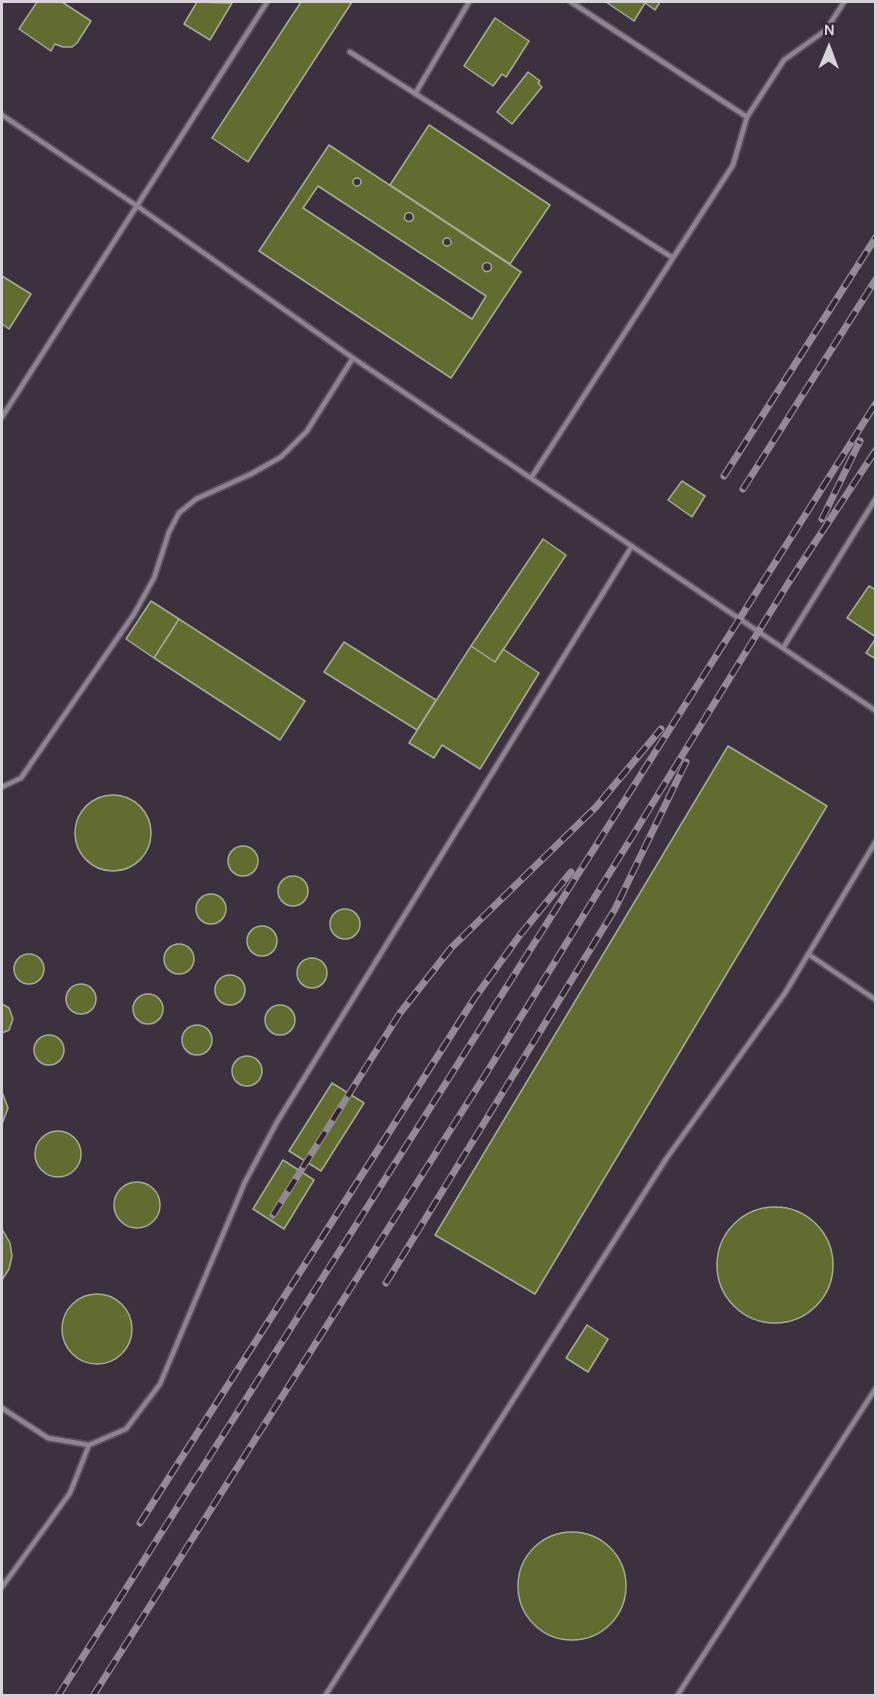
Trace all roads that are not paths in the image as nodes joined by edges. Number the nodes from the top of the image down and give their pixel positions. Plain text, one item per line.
1 (267, 2) edge
2 (469, 2) edge
3 (572, 2) edge
4 (844, 2) edge
5 (350, 52) dead end
6 (415, 94) junction
7 (2, 115) edge
8 (747, 117) junction
9 (137, 206) junction
10 (673, 258) junction
11 (353, 358) junction
12 (2, 417) edge
13 (531, 478) junction
14 (876, 498) edge
15 (632, 546) junction
16 (783, 648) junction
17 (876, 711) edge
18 (2, 787) edge
19 (876, 840) edge
20 (808, 954) junction
21 (876, 1000) edge
22 (876, 1388) edge
23 (2, 1408) edge
24 (89, 1445) junction
25 (2, 1587) edge
26 (325, 1695) edge
27 (677, 1695) edge

1 - 9 lane
2 - 6 lane
3 - 8 lane
4 - 8 lane
5 - 6 lane
6 - 10 lane
7 - 9 lane
8 - 10 lane
9 - 11 lane
9 - 12 lane
10 - 13 lane
11 - 13 lane
11 - 18 lane
13 - 15 lane
14 - 16 lane
15 - 16 lane
15 - 24 lane
16 - 17 lane
19 - 20 lane
20 - 21 lane
20 - 26 lane
22 - 27 lane
23 - 24 lane
24 - 25 lane

